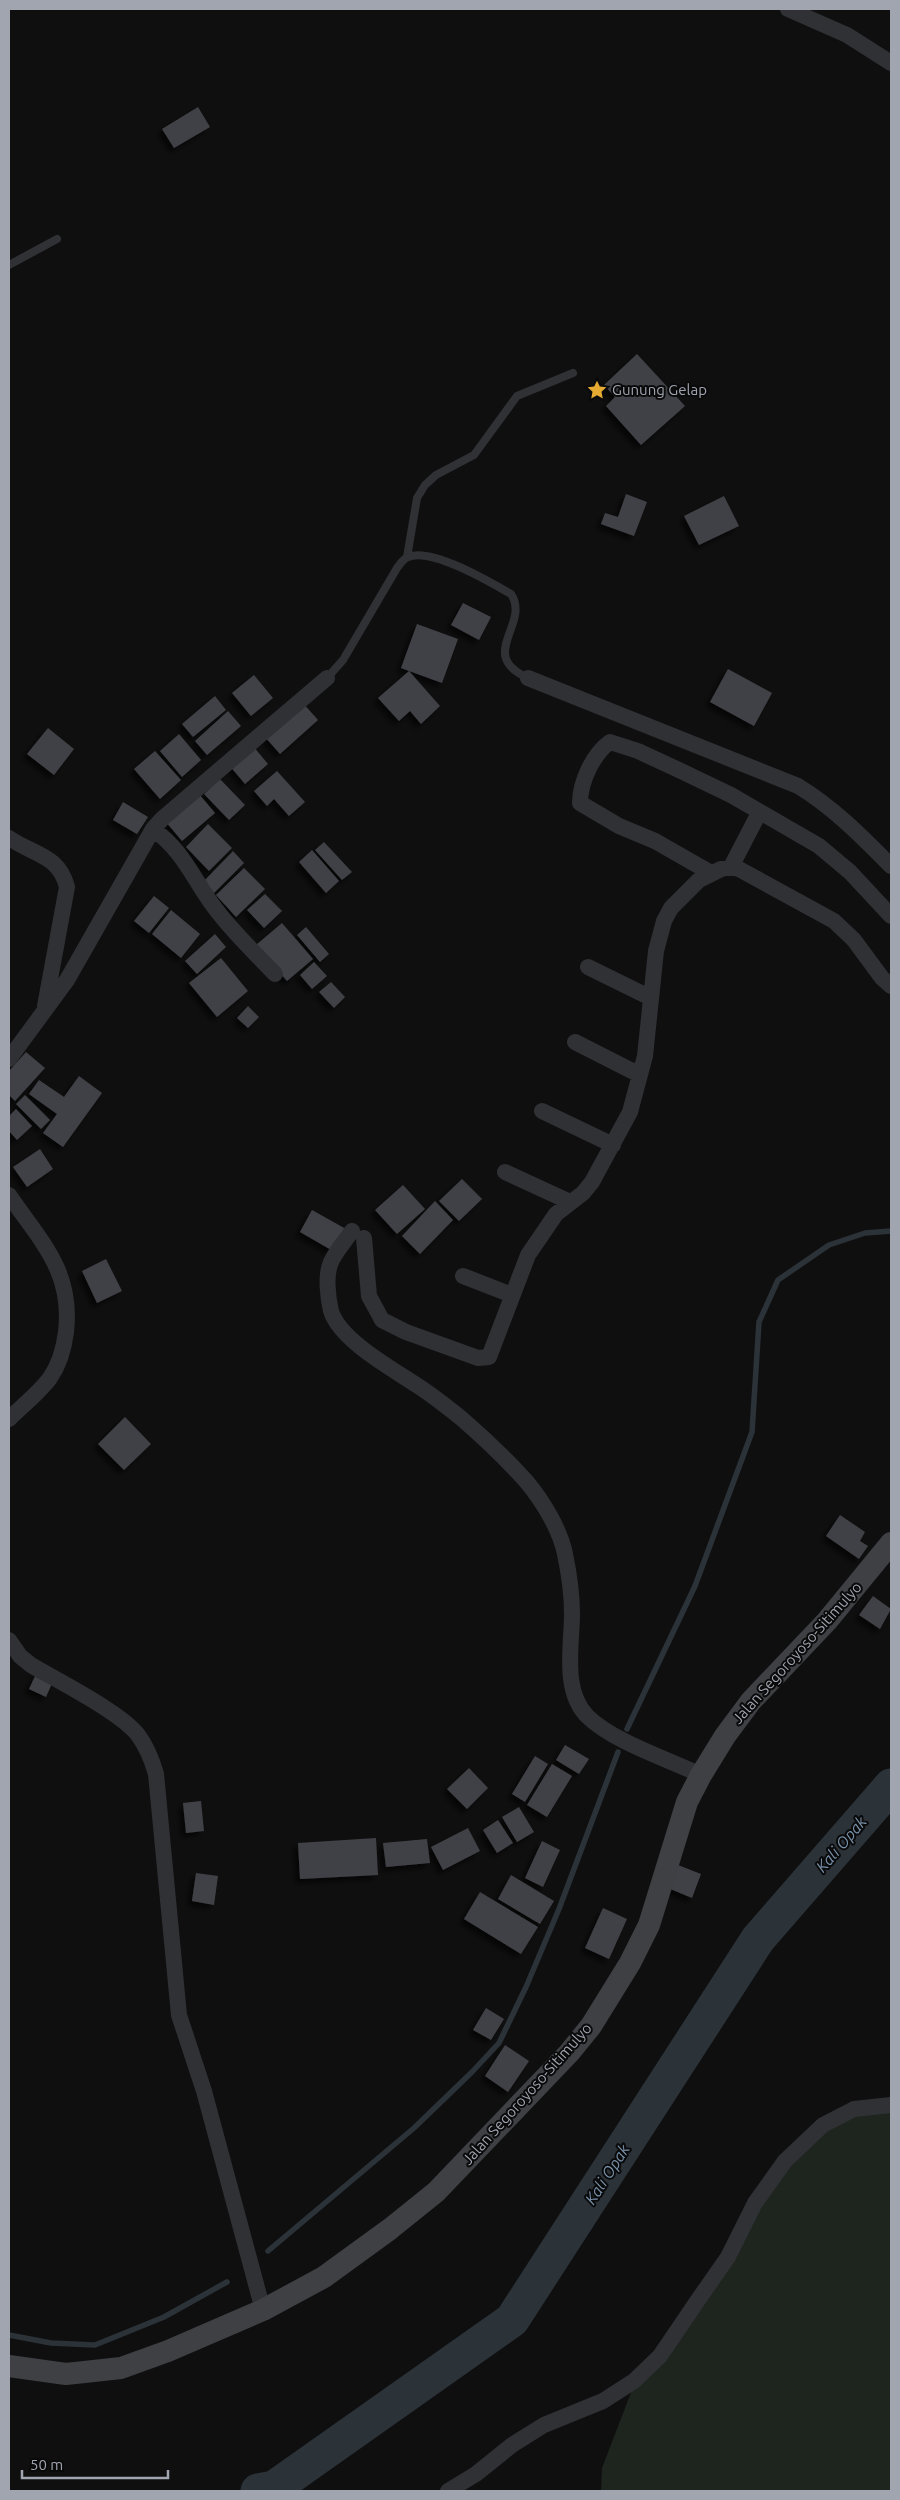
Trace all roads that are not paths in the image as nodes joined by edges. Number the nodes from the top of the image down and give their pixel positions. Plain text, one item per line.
1 (788, 9) edge
2 (891, 63) edge
3 (57, 239) dead end
4 (9, 265) edge
5 (574, 373) dead end
6 (407, 557) junction
7 (327, 678) joint
8 (528, 678) joint
9 (759, 813) junction
10 (153, 829) junction
11 (9, 838) edge
12 (891, 866) edge
13 (731, 867) junction
14 (711, 873) junction
15 (891, 916) edge
16 (588, 967) dead end
17 (275, 974) dead end
18 (891, 986) edge
19 (651, 998) junction
20 (44, 1011) junction
21 (575, 1042) dead end
22 (9, 1058) edge
23 (640, 1075) junction
24 (542, 1111) dead end
25 (613, 1145) junction
26 (505, 1172) dead end
27 (9, 1195) edge
28 (570, 1202) junction
29 (464, 1276) dead end
30 (512, 1295) junction
31 (9, 1419) edge
32 (891, 1543) edge
33 (9, 1640) edge
34 (701, 1775) junction
35 (891, 2105) edge
36 (263, 2310) junction
37 (9, 2366) edge
38 (448, 2491) edge

1 - 2 street
3 - 4 lane
5 - 6 lane
6 - 7 lane
6 - 8 lane
7 - 10 street
8 - 12 street
9 - 13 street
9 - 14 street
9 - 15 street
10 - 17 street
10 - 20 street
11 - 20 street
13 - 14 street
13 - 18 street
14 - 19 street
16 - 19 street
19 - 23 street
20 - 22 street
21 - 23 street
23 - 25 street
24 - 25 street
25 - 28 street
26 - 28 street
27 - 31 street
28 - 30 street
29 - 30 street
30 - 34 street
32 - 34 main road, Jalan Segoroyoso-Sitimulyo
33 - 36 street
34 - 36 main road, Jalan Segoroyoso-Sitimulyo
35 - 38 street
36 - 37 main road, Jalan Segoroyoso-Sitimulyo

